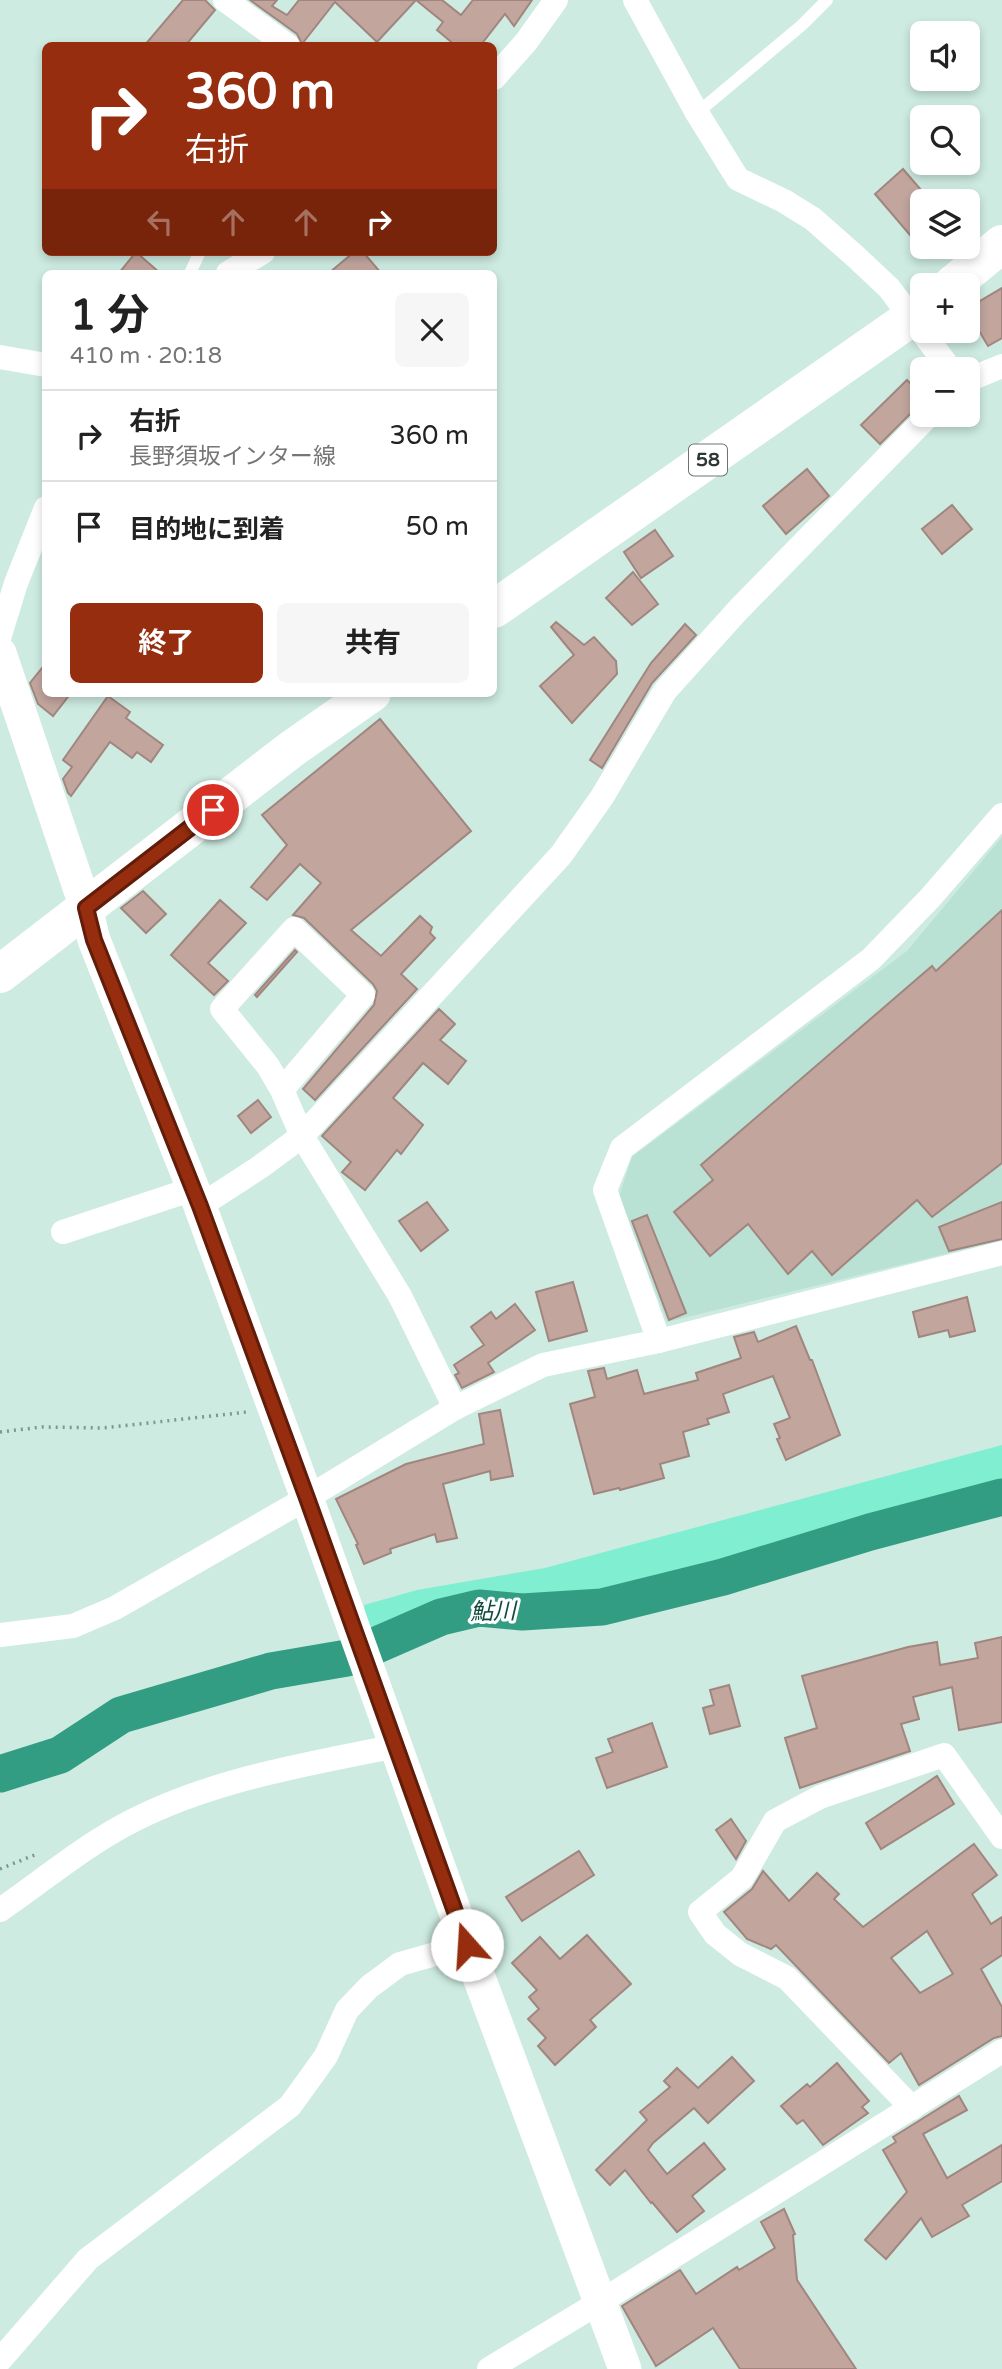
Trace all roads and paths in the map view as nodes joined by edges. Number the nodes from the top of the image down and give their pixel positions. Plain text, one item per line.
1 (556, 0) edge
2 (635, 0) edge
3 (827, 0) edge
4 (229, 1) edge
5 (283, 42) edge
6 (497, 75) edge
7 (697, 113) junction
8 (1002, 244) edge
9 (256, 256) edge
10 (233, 270) edge
11 (967, 273) edge
12 (910, 308) edge
13 (910, 319) edge
14 (0, 357) edge
15 (42, 364) edge
16 (1002, 366) edge
17 (980, 375) edge
18 (917, 427) edge
19 (42, 518) edge
20 (497, 607) edge
21 (0, 635) edge
22 (0, 653) edge
23 (366, 697) edge
24 (1002, 815) edge
25 (86, 908) junction
26 (0, 974) edge
27 (282, 1090) junction
28 (302, 1136) junction
29 (196, 1197) junction
30 (63, 1233) dead end
31 (1002, 1253) edge
32 (659, 1341) junction
33 (455, 1408) junction
34 (274, 1409) junction
35 (0, 1432) edge
36 (307, 1498) junction
37 (0, 1635) edge
38 (394, 1740) junction
39 (1002, 1837) edge
40 (0, 1910) edge
41 (467, 1945) junction
42 (1002, 2051) edge
43 (912, 2108) junction
44 (600, 2302) junction
45 (0, 2360) edge
46 (489, 2369) edge
47 (625, 2369) edge

1 - 6 street
2 - 7 street
3 - 7 lane
4 - 5 street
7 - 12 street
8 - 11 main road
9 - 10 street
13 - 20 main road, 58
14 - 15 street
16 - 17 street
18 - 28 street
19 - 21 street
22 - 25 street
23 - 25 main road
24 - 32 street
25 - 26 main road
25 - 29 street
27 - 27 street
27 - 28 street
28 - 29 street
28 - 33 street
29 - 30 street
29 - 34 street
31 - 32 street
32 - 33 street
33 - 36 street
34 - 35 path
34 - 36 street
36 - 37 street
36 - 38 street
38 - 40 street
38 - 41 street
39 - 43 street
41 - 44 street
41 - 45 street
42 - 43 street
43 - 44 street
44 - 46 street
44 - 47 street

